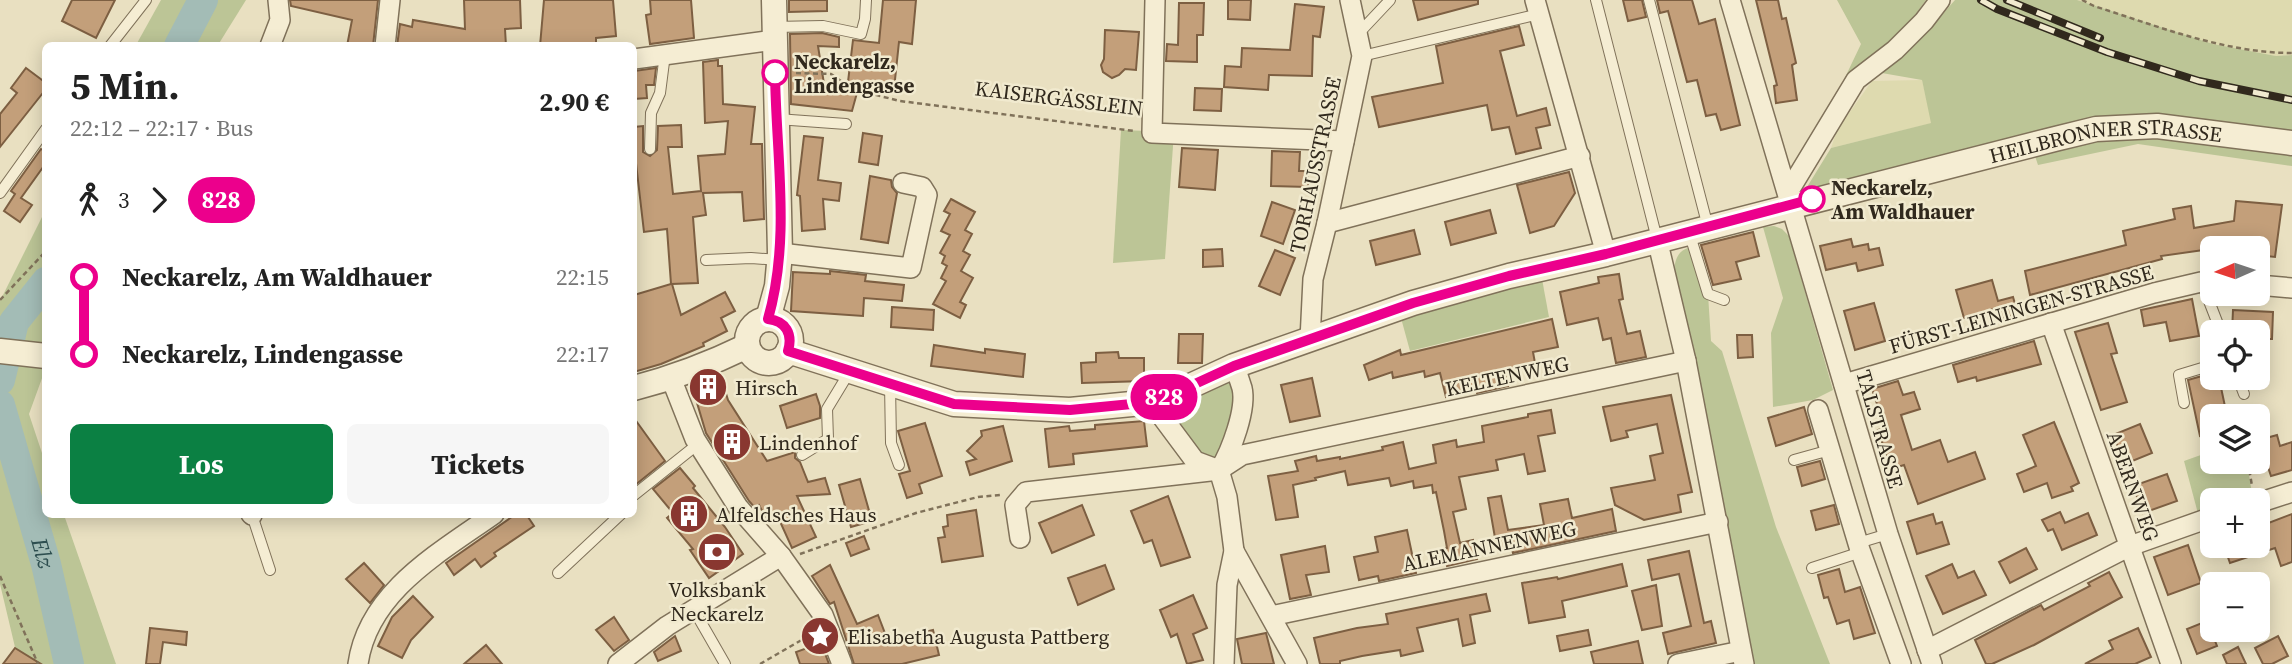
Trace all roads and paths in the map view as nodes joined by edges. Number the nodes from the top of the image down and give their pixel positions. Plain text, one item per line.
1 (146, 0) edge
2 (278, 0) edge
3 (390, 0) edge
4 (774, 0) edge
5 (866, 0) edge
6 (1155, 0) edge
7 (1350, 0) edge
8 (1390, 0) edge
9 (1596, 0) edge
10 (1649, 0) edge
11 (1730, 0) edge
12 (1940, 0) edge
13 (2082, 0) edge
14 (1537, 7) edge
15 (774, 34) junction
16 (1357, 35) junction
17 (113, 42) edge
18 (272, 42) edge
19 (385, 42) edge
20 (2292, 53) edge
21 (665, 54) junction
22 (1362, 57) junction
23 (637, 59) edge
24 (775, 73) junction
25 (776, 119) junction
26 (846, 124) dead end
27 (1152, 133) junction
28 (42, 135) edge
29 (1344, 141) junction
30 (2292, 143) edge
31 (650, 149) dead end
32 (1580, 156) junction
33 (903, 184) dead end
34 (0, 193) edge
35 (1789, 205) junction
36 (1327, 223) junction
37 (1699, 230) junction
38 (1657, 239) junction
39 (1606, 254) junction
40 (42, 255) edge
41 (780, 256) junction
42 (706, 260) dead end
43 (2200, 283) edge
44 (2270, 286) edge
45 (2292, 288) edge
46 (0, 300) edge
47 (1724, 300) dead end
48 (768, 319) junction
49 (2051, 323) junction
50 (1310, 340) junction
51 (747, 346) junction
52 (0, 351) edge
53 (788, 351) junction
54 (42, 356) edge
55 (1686, 360) junction
56 (1234, 366) junction
57 (2200, 369) edge
58 (851, 370) junction
59 (671, 378) junction
60 (890, 384) junction
61 (1844, 384) junction
62 (637, 387) edge
63 (2242, 390) edge
64 (2244, 394) dead end
65 (2184, 402) dead end
66 (1142, 403) junction
67 (1818, 410) dead end
68 (698, 444) junction
69 (1830, 450) junction
70 (802, 455) dead end
71 (1794, 460) dead end
72 (900, 465) dead end
73 (1219, 470) junction
74 (2292, 492) edge
75 (637, 493) edge
76 (2270, 494) edge
77 (1018, 500) junction
78 (252, 518) edge
79 (489, 518) edge
80 (617, 518) edge
81 (2200, 521) edge
82 (1718, 522) junction
83 (1888, 534) junction
84 (1020, 538) dead end
85 (2130, 545) junction
86 (1859, 546) junction
87 (1234, 551) junction
88 (783, 559) junction
89 (1812, 568) dead end
90 (270, 570) dead end
91 (558, 573) dead end
92 (0, 576) edge
93 (694, 610) junction
94 (1271, 616) junction
95 (827, 625) junction
96 (1742, 657) edge
97 (1929, 657) edge
98 (38, 664) edge
99 (358, 664) edge
100 (618, 664) edge
101 (725, 664) edge
102 (760, 664) edge
103 (842, 664) edge
104 (1224, 664) edge
105 (1297, 664) edge
106 (1678, 664) edge
107 (1902, 664) edge
108 (2171, 664) edge

1 - 17 lane
2 - 18 street
3 - 19 street
4 - 15 street
5 - 15 lane
6 - 27 street
7 - 16 street, TORHAUSSTRASSE
8 - 16 lane
9 - 38 lane
10 - 37 lane
11 - 35 street, TALSTRASSE
12 - 35 street
13 - 20 path
14 - 22 lane
14 - 32 street
15 - 21 street
15 - 24 street
16 - 22 street, TORHAUSSTRASSE
21 - 23 street
21 - 31 lane
22 - 29 street, TORHAUSSTRASSE
24 - 25 street
24 - 27 path, KAISERGÄSSLEIN
25 - 26 lane
25 - 41 street
27 - 29 street, KAISERGÄSSLEIN
28 - 34 lane
29 - 36 street, TORHAUSSTRASSE
30 - 35 street, HEILBRONNER STRASSE
32 - 36 street
32 - 39 street
33 - 41 street
35 - 37 street, HEILBRONNER STRASSE
35 - 61 street, TALSTRASSE
36 - 50 street, TORHAUSSTRASSE
37 - 38 street, HEILBRONNER STRASSE
37 - 47 lane
38 - 39 street, HEILBRONNER STRASSE
38 - 55 street
39 - 50 street, HEILBRONNER STRASSE
40 - 46 path
41 - 42 lane
41 - 48 street
43 - 49 street, FÜRST-LEININGEN-STRASSE
44 - 45 street
48 - 51 street
48 - 53 street
49 - 61 street, FÜRST-LEININGEN-STRASSE
49 - 85 street, ABERNWEG
50 - 56 street, HEILBRONNER STRASSE
51 - 53 street
51 - 59 street
52 - 54 street
53 - 58 street, HEILBRONNER STRASSE
55 - 73 street, KELTENWEG
55 - 82 street
56 - 66 street, HEILBRONNER STRASSE
56 - 73 street
57 - 65 lane
58 - 60 street, HEILBRONNER STRASSE
58 - 70 lane
59 - 62 street
59 - 68 street
60 - 66 street, HEILBRONNER STRASSE
60 - 72 lane
61 - 83 street, TALSTRASSE
63 - 64 lane
66 - 73 street
67 - 69 street
68 - 75 lane
68 - 88 street
69 - 71 lane
69 - 86 street
73 - 77 street
73 - 87 street
74 - 76 street
77 - 84 street
77 - 88 path
78 - 90 lane
79 - 99 street
80 - 91 lane
81 - 85 street
82 - 94 street, ALEMANNENWEG
82 - 96 street
83 - 86 lane
83 - 97 street, TALSTRASSE
85 - 97 street
85 - 108 street, ABERNWEG
86 - 89 lane
86 - 107 street
87 - 94 street
87 - 104 street
88 - 93 street
88 - 95 street
92 - 98 path
93 - 100 street
93 - 101 lane
94 - 105 street
95 - 102 path
95 - 103 street
96 - 106 street

